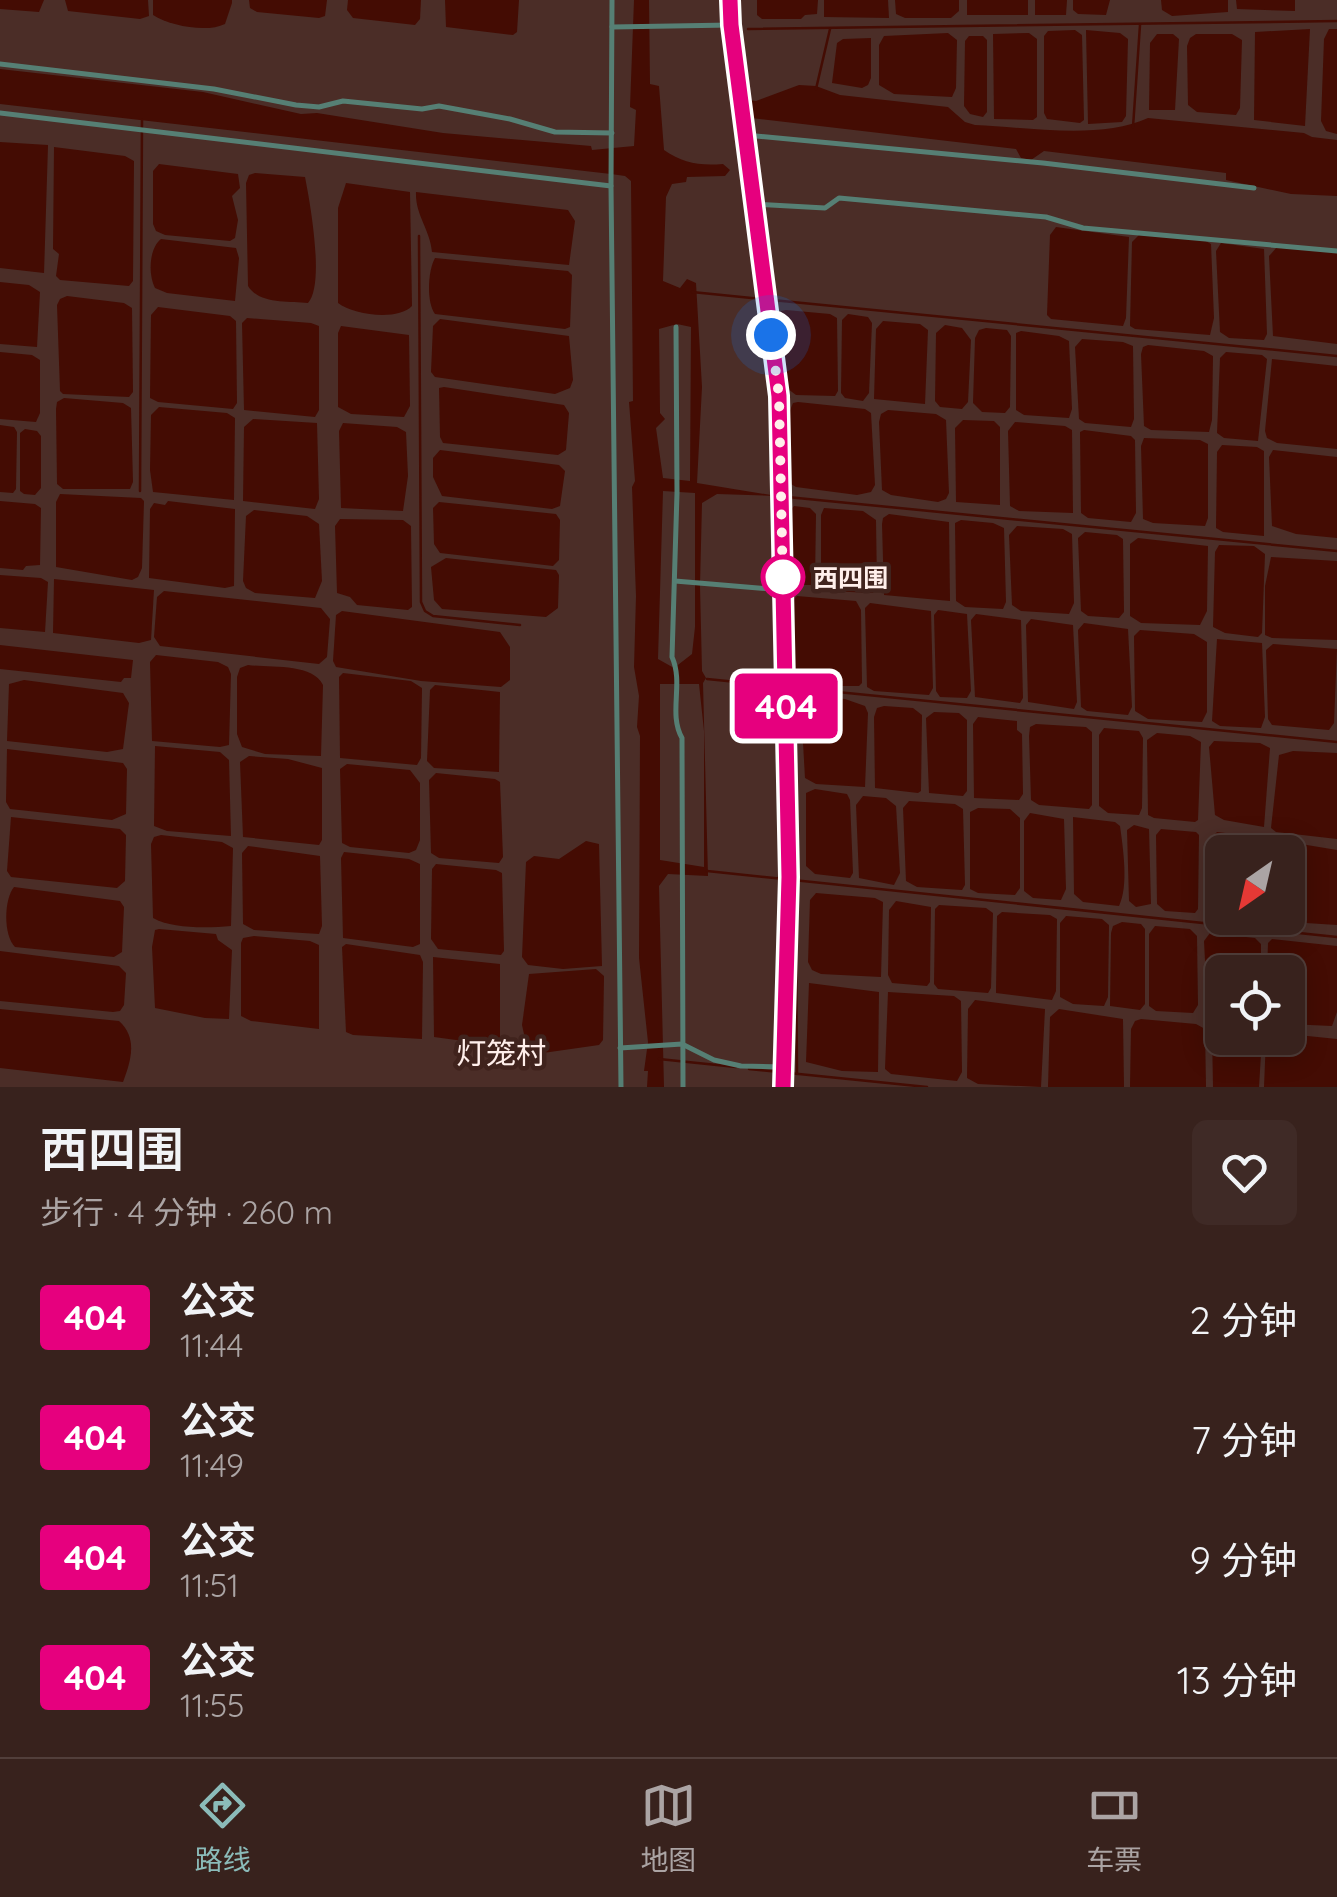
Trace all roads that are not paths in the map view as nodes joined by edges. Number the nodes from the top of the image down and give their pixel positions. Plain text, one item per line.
1 (612, 0) edge
2 (730, 0) edge
3 (731, 25) junction
4 (612, 27) junction
5 (0, 64) edge
6 (0, 112) edge
7 (612, 133) junction
8 (746, 134) junction
9 (610, 186) junction
10 (1254, 188) dead end
11 (754, 204) junction
12 (1337, 251) edge
13 (676, 326) dead end
14 (676, 581) dead end
15 (783, 590) junction
16 (682, 1044) junction
17 (620, 1048) junction
18 (784, 1070) junction
19 (783, 1085) edge
20 (621, 1087) edge
21 (683, 1087) edge

1 - 4 street
2 - 3 street
3 - 4 street
3 - 8 street
4 - 7 street
5 - 7 street
6 - 9 street
7 - 9 street
8 - 10 street
8 - 11 street
9 - 17 street
11 - 12 street
11 - 15 street
13 - 16 street
14 - 15 street
15 - 18 street
16 - 17 street
16 - 18 street
16 - 21 street
17 - 20 street
18 - 19 street

